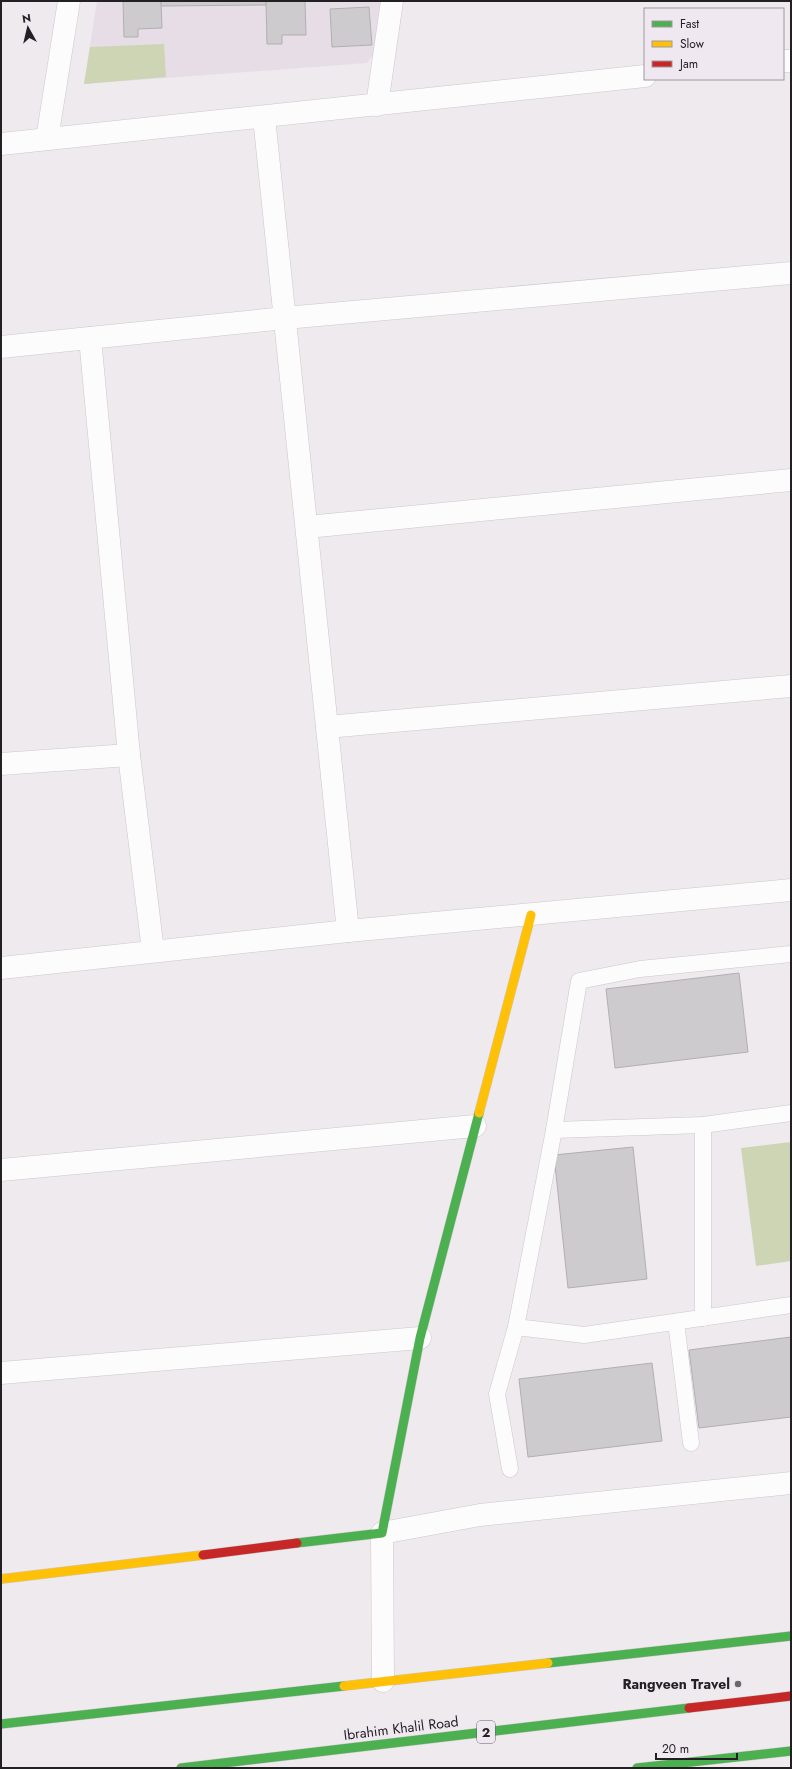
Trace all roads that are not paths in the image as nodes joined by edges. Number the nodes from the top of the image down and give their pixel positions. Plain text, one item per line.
1 (69, 1) edge
2 (392, 1) edge
3 (644, 76) edge
4 (377, 105) junction
5 (264, 116) junction
6 (47, 139) junction
7 (1, 144) edge
8 (791, 273) edge
9 (285, 318) junction
10 (90, 338) junction
11 (1, 347) edge
12 (791, 480) edge
13 (306, 527) junction
14 (791, 686) edge
15 (327, 726) junction
16 (129, 755) junction
17 (1, 764) edge
18 (791, 890) edge
19 (531, 915) junction
20 (348, 931) junction
21 (153, 951) junction
22 (791, 954) edge
23 (1, 968) edge
24 (791, 1113) edge
25 (475, 1126) junction
26 (703, 1126) junction
27 (554, 1130) junction
28 (1, 1170) edge
29 (791, 1305) edge
30 (703, 1318) junction
31 (676, 1322) junction
32 (516, 1327) junction
33 (420, 1338) junction
34 (1, 1373) edge
35 (691, 1443) dead end
36 (510, 1469) dead end
37 (791, 1483) edge
38 (382, 1533) junction
39 (1, 1579) edge
40 (791, 1636) edge
41 (383, 1681) junction
42 (791, 1696) edge
43 (1, 1724) edge
44 (791, 1752) edge
45 (181, 1768) edge
46 (637, 1768) edge
47 (641, 1768) edge

1 - 6 street
2 - 4 street
3 - 4 street
4 - 5 street
5 - 6 street
5 - 9 street
6 - 7 street
8 - 9 street
9 - 10 street
9 - 13 street
10 - 11 street
10 - 16 street
12 - 13 street
13 - 15 street
14 - 15 street
15 - 20 street
16 - 17 street
16 - 21 street
18 - 19 street
19 - 20 street
19 - 25 main road
20 - 21 street
21 - 23 street
22 - 27 lane
24 - 26 lane
25 - 28 street
25 - 33 main road
26 - 27 lane
26 - 30 lane
27 - 32 lane
29 - 30 lane
30 - 31 lane
31 - 32 lane
31 - 35 lane
32 - 36 lane
33 - 34 street
33 - 38 main road
37 - 38 street
38 - 39 main road
38 - 41 street
40 - 41 main road
41 - 43 main road
42 - 45 main road, Ibrahim Khalil Road / 2
44 - 47 main road
46 - 47 main road

